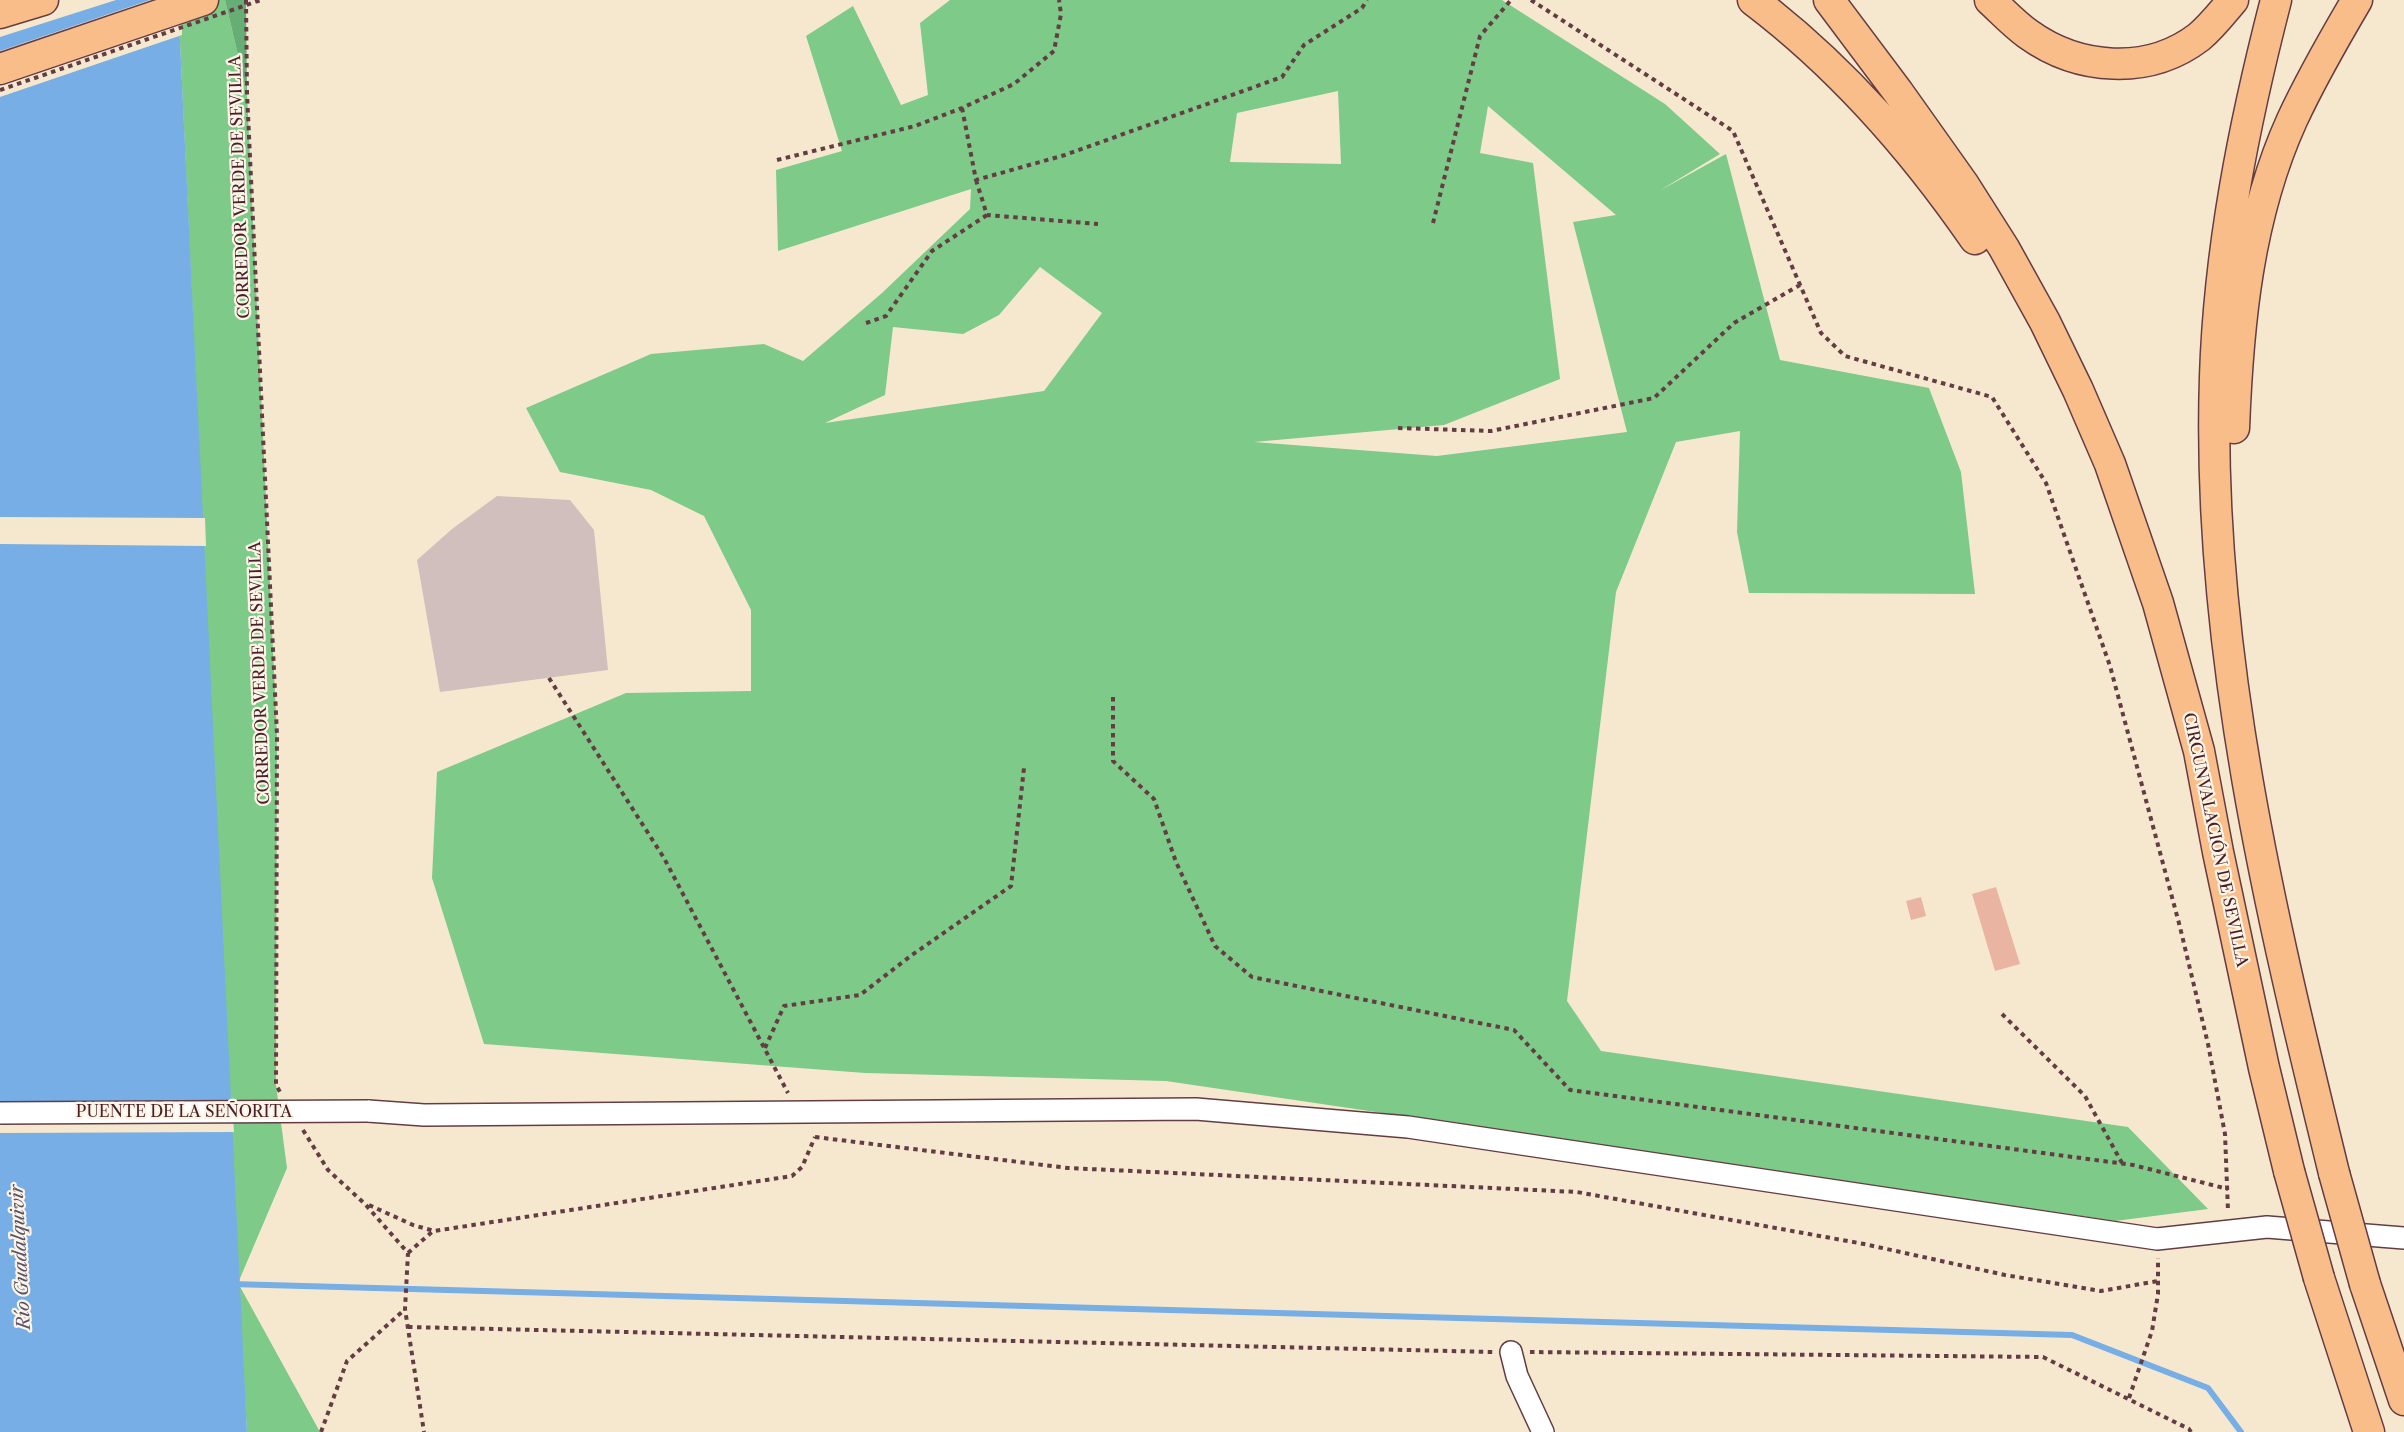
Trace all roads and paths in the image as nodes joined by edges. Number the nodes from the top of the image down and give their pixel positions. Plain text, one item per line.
1 (43, 0) edge
2 (203, 0) edge
3 (246, 0) edge
4 (261, 0) edge
5 (1059, 0) edge
6 (1367, 0) edge
7 (1511, 0) edge
8 (1531, 0) edge
9 (1753, 0) edge
10 (1828, 0) edge
11 (1848, 0) edge
12 (1990, 0) edge
13 (2233, 0) edge
14 (2276, 0) edge
15 (2357, 0) edge
16 (0, 13) edge
17 (0, 69) edge
18 (0, 90) edge
19 (962, 108) junction
20 (777, 160) dead end
21 (975, 180) junction
22 (987, 215) junction
23 (1433, 223) dead end
24 (1098, 224) dead end
25 (1800, 285) junction
26 (866, 323) dead end
27 (1398, 428) dead end
28 (2144, 560) junction
29 (2226, 632) junction
30 (549, 678) dead end
31 (1113, 697) dead end
32 (2199, 751) junction
33 (1024, 768) dead end
34 (2002, 1014) dead end
35 (765, 1049) junction
36 (282, 1094) dead end
37 (806, 1112) junction
38 (0, 1113) edge
39 (299, 1123) dead end
40 (815, 1137) junction
41 (2123, 1164) junction
42 (2228, 1189) junction
43 (365, 1204) junction
44 (434, 1231) junction
45 (2229, 1231) junction
46 (2404, 1238) edge
47 (2157, 1245) junction
48 (408, 1253) junction
49 (2158, 1281) junction
50 (405, 1309) junction
51 (408, 1327) junction
52 (1511, 1352) junction
53 (2129, 1398) junction
54 (2404, 1400) edge
55 (321, 1432) edge
56 (424, 1432) edge
57 (1543, 1432) edge
58 (2191, 1432) edge
59 (2369, 1432) edge

1 - 16 highway
2 - 17 highway
3 - 36 path, CORREDOR VERDE DE SEVILLA
4 - 18 path, bridge
5 - 19 path
6 - 21 path
7 - 23 path
8 - 25 path
9 - 28 highway
10 - 28 highway, CIRCUNVALACIÓN DE SEVILLA
11 - 32 highway
12 - 13 highway
14 - 29 highway
15 - 29 highway
19 - 20 path
19 - 21 path
21 - 22 path
22 - 24 path
22 - 26 path
25 - 27 path
25 - 42 path
28 - 32 highway, CIRCUNVALACIÓN DE SEVILLA
29 - 54 highway, bridge
30 - 35 path
31 - 41 path
32 - 59 highway, CIRCUNVALACIÓN DE SEVILLA, bridge
33 - 35 path
34 - 41 path
35 - 37 path
37 - 38 street, PUENTE DE LA SEÑORITA, bridge
37 - 40 path
37 - 47 street, PUENTE DE LA SEÑORITA
39 - 43 path
40 - 44 path
40 - 49 path
41 - 42 path
42 - 45 path
43 - 44 path
43 - 48 path
44 - 48 path
45 - 46 street, PUENTE DE LA SEÑORITA
45 - 47 street, PUENTE DE LA SEÑORITA
47 - 49 path
48 - 50 path
49 - 53 path
50 - 51 path
50 - 55 path
51 - 52 path
51 - 56 path
52 - 53 path
52 - 57 street
53 - 58 path

